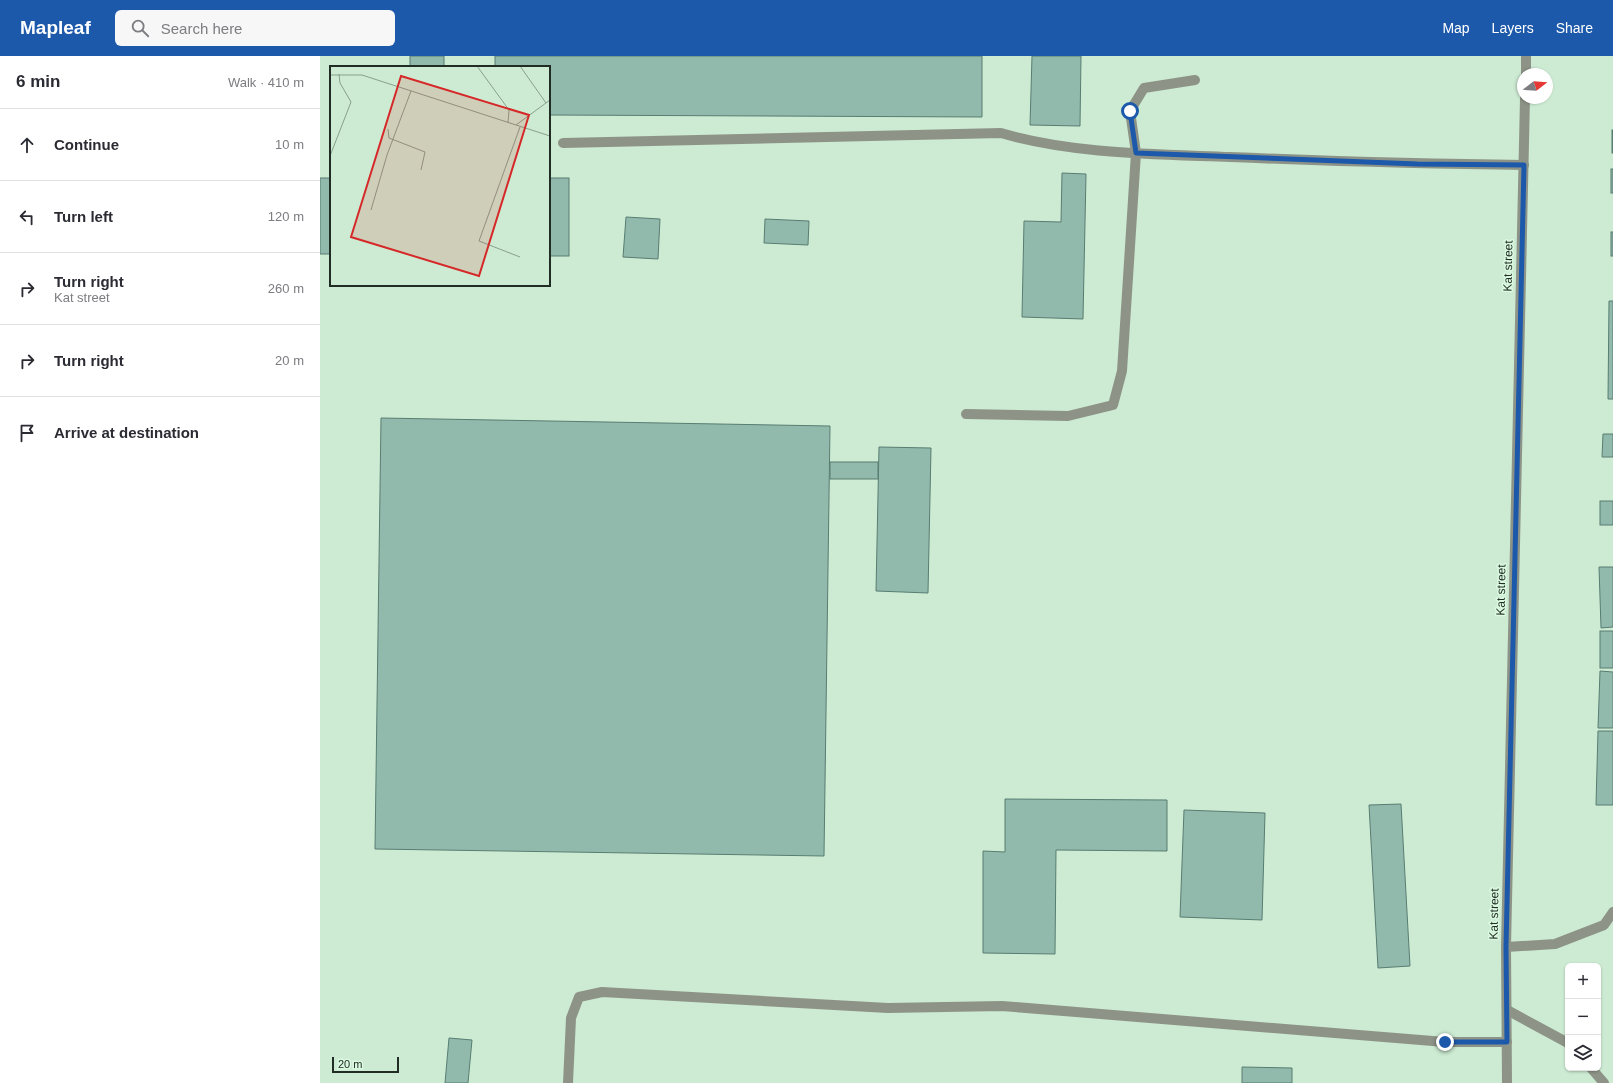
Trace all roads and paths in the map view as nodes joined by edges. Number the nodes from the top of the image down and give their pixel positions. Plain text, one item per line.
1 (1526, 56) edge
2 (1526, 68) edge
3 (1196, 80) dead end
4 (1525, 104) edge
5 (563, 143) dead end
6 (1136, 153) junction
7 (1524, 165) junction
8 (966, 414) dead end
9 (1613, 912) edge
10 (1506, 947) junction
11 (1508, 1010) junction
12 (1565, 1041) edge
13 (1507, 1042) junction
14 (1594, 1071) edge
15 (568, 1083) edge
16 (1507, 1083) edge
17 (1604, 1083) edge

1 - 2 street
3 - 6 street
4 - 7 street, Kat street
5 - 6 street
6 - 7 street
6 - 8 street
7 - 10 street, Kat street
9 - 10 street
10 - 11 street, Kat street
11 - 12 street
11 - 13 street, Kat street
13 - 15 street
13 - 16 street, Kat street
14 - 17 street

